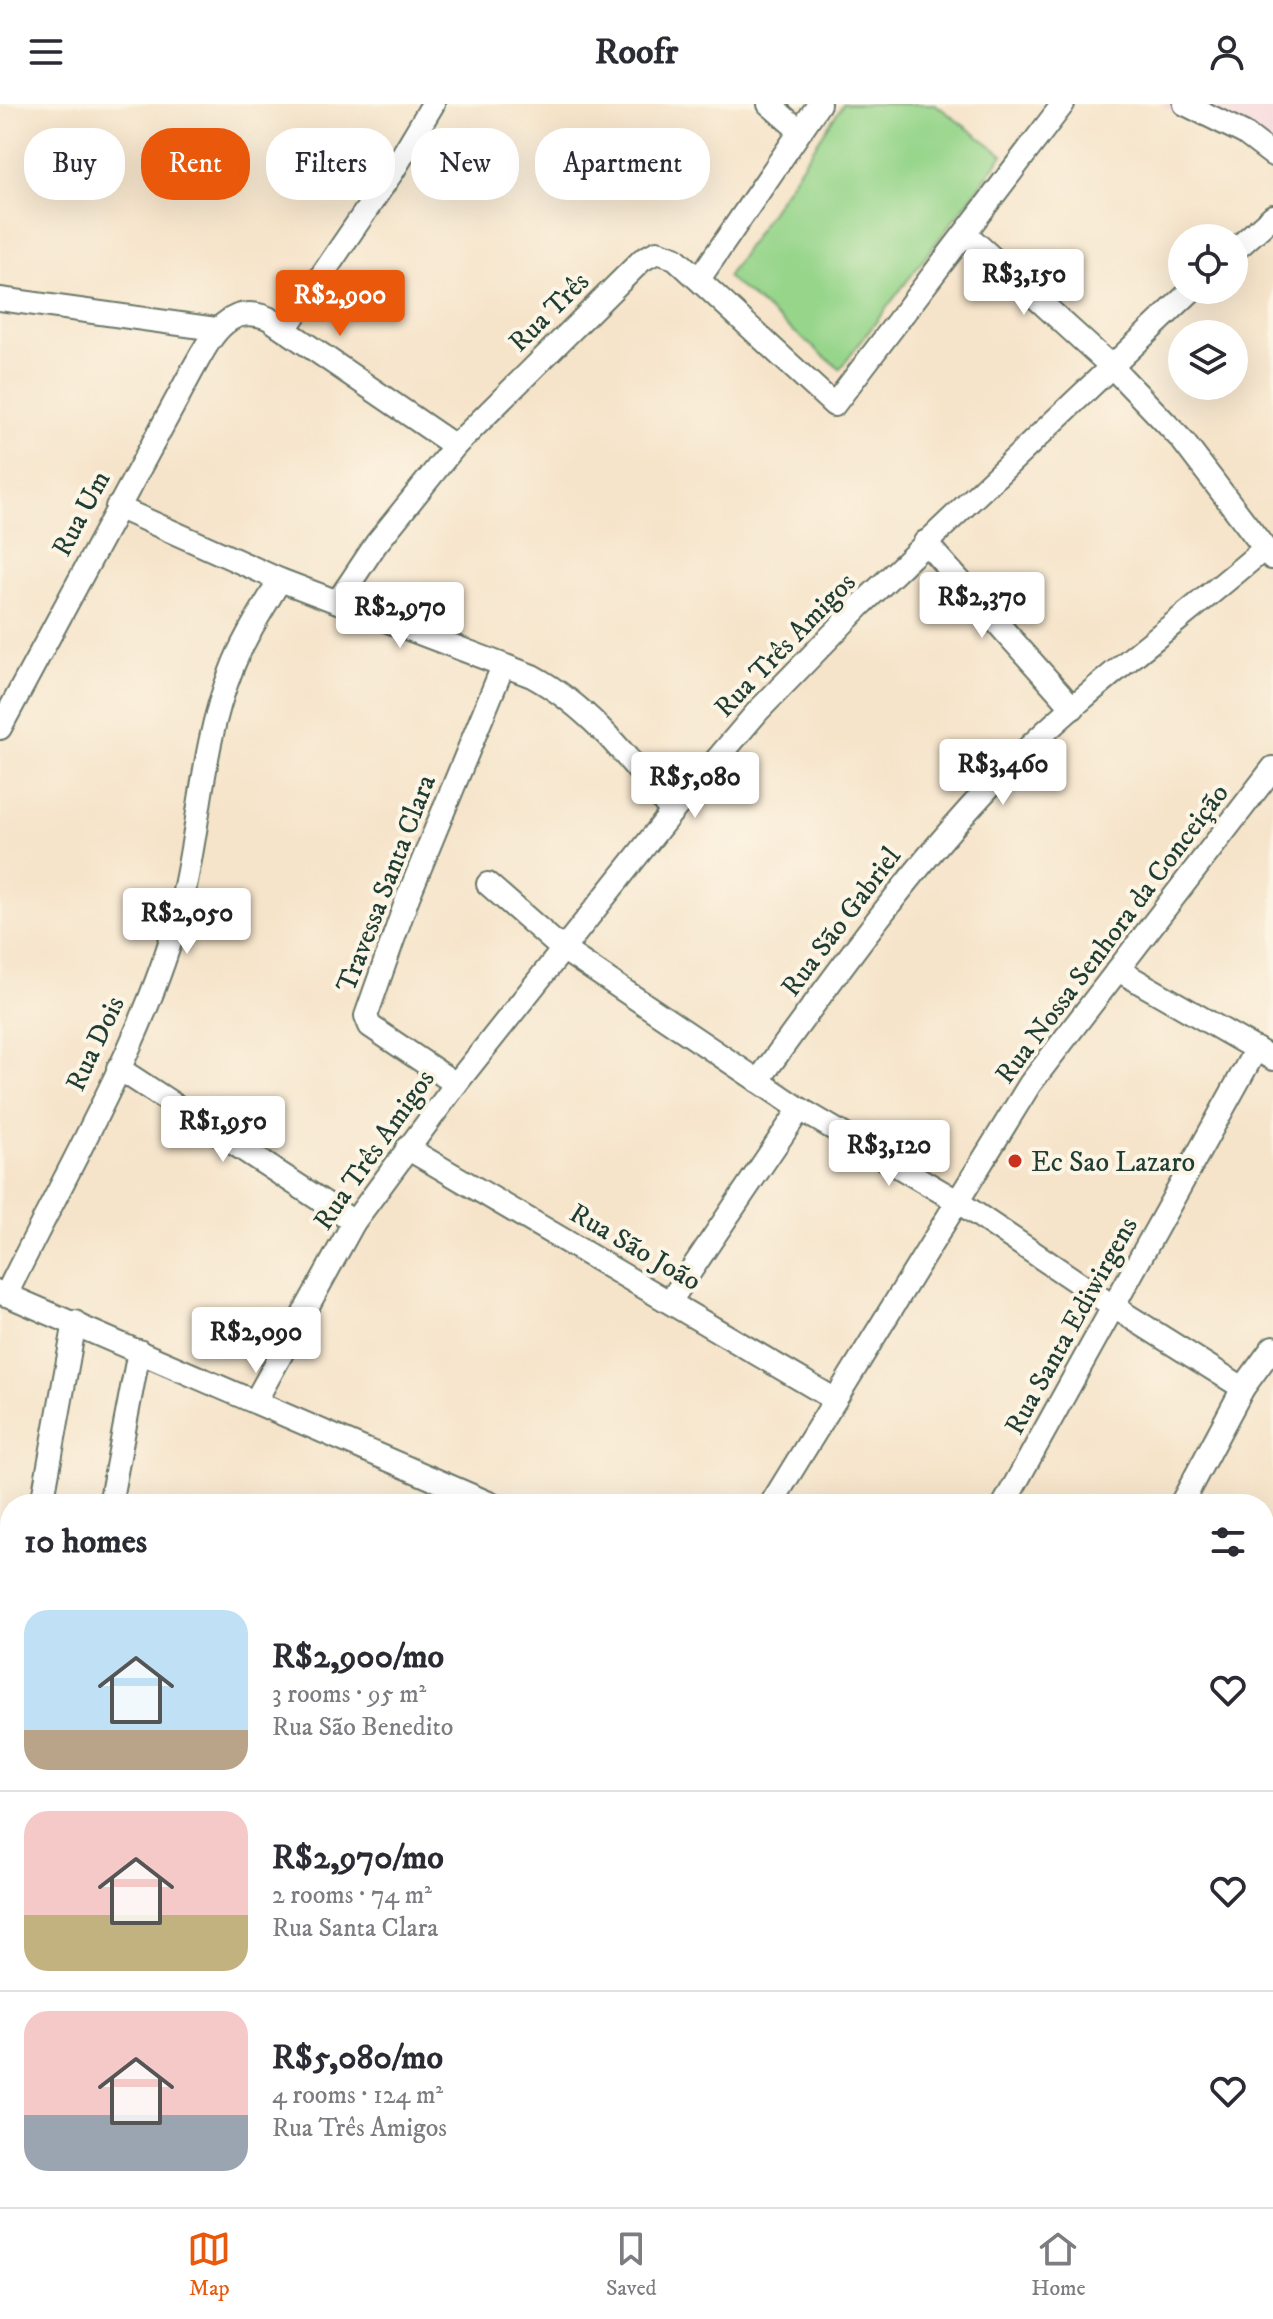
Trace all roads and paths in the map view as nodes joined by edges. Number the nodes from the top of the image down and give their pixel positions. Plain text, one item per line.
1 (433, 104) edge
2 (769, 104) edge
3 (819, 104) edge
4 (1063, 104) edge
5 (1185, 104) edge
6 (800, 131) junction
7 (1273, 155) edge
8 (1273, 216) edge
9 (965, 233) junction
10 (1248, 238) edge
11 (699, 279) junction
12 (0, 299) edge
13 (1178, 304) edge
14 (216, 329) junction
15 (285, 329) junction
16 (1113, 368) junction
17 (455, 446) junction
18 (117, 507) junction
19 (925, 542) junction
20 (1268, 554) edge
21 (280, 580) junction
22 (338, 601) junction
23 (503, 666) junction
24 (1073, 708) junction
25 (0, 728) edge
26 (1273, 768) edge
27 (672, 812) junction
28 (488, 884) dead end
29 (561, 948) junction
30 (1118, 970) junction
31 (1264, 1054) edge
32 (118, 1068) junction
33 (758, 1081) junction
34 (456, 1084) junction
35 (800, 1109) junction
36 (407, 1148) junction
37 (957, 1201) junction
38 (354, 1222) junction
39 (3, 1294) edge
40 (671, 1300) junction
41 (1114, 1307) junction
42 (75, 1322) junction
43 (1273, 1347) edge
44 (139, 1351) junction
45 (1243, 1388) junction
46 (834, 1399) junction
47 (256, 1400) junction
48 (44, 1494) edge
49 (112, 1494) edge
50 (468, 1494) edge
51 (777, 1494) edge
52 (1010, 1494) edge
53 (1186, 1494) edge

1 - 15 street
2 - 6 street
3 - 6 street
4 - 9 street
5 - 7 street
6 - 11 street
8 - 10 street
9 - 11 street, Rua Três
9 - 16 street
11 - 17 street, Rua Três
12 - 14 street
13 - 16 street, Rua Três Amigos
14 - 15 street
14 - 18 street, Rua Um
15 - 17 street
16 - 19 street, Rua Três Amigos
16 - 20 street
17 - 22 street, Rua Três
18 - 21 street
18 - 25 street, Rua Um
19 - 24 street
19 - 27 street, Rua Três Amigos
20 - 24 street, Rua São Gabriel
21 - 22 street
21 - 32 street, Rua Dois
22 - 23 street
23 - 27 street
23 - 34 street, Travessa Santa Clara
24 - 33 street, Rua São Gabriel
26 - 30 street, Rua Nossa Senhora da Conceição
27 - 29 street, Rua Três Amigos
28 - 29 street
29 - 33 street
29 - 34 street, Rua Três Amigos
30 - 31 street
30 - 37 street, Rua Nossa Senhora da Conceição
31 - 41 street, Rua Santa Ediwirgens
32 - 38 street
32 - 39 street, Rua Dois
33 - 35 street
34 - 36 street, Rua Três Amigos
35 - 37 street
35 - 40 street
36 - 38 street, Rua Três Amigos
36 - 40 street, Rua São João
37 - 41 street
37 - 46 street, Rua Nossa Senhora da Conceição
38 - 47 street, Rua Três Amigos
39 - 42 street
40 - 46 street, Rua São João
41 - 45 street
41 - 52 street, Rua Santa Ediwirgens
42 - 44 street
42 - 48 street
43 - 45 street
44 - 47 street
44 - 49 street
45 - 53 street
46 - 51 street, Rua Nossa Senhora da Conceição
47 - 50 street

